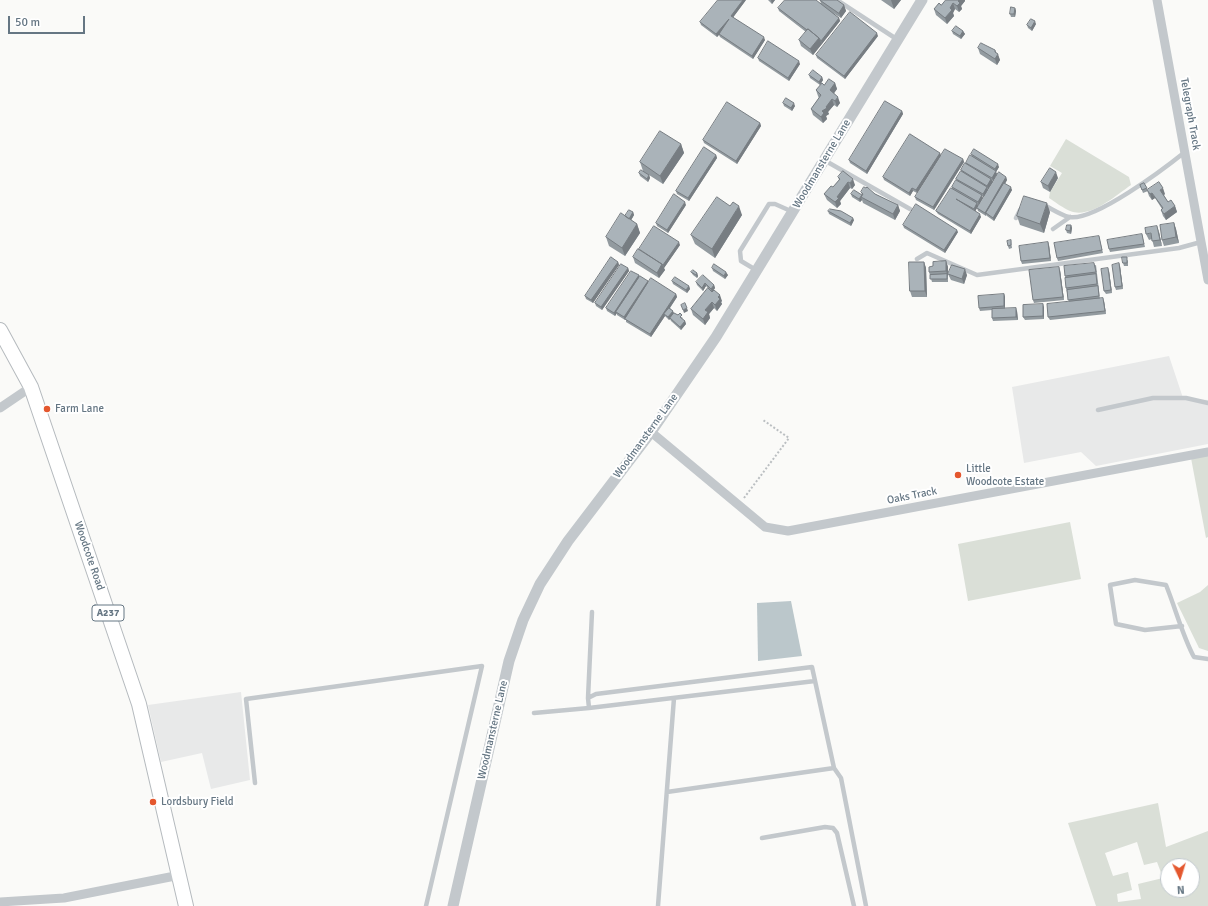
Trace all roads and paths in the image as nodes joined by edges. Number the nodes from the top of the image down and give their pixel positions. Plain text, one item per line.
1 (837, 0) edge
2 (922, 0) edge
3 (1157, 0) edge
4 (898, 40) junction
5 (1185, 152) junction
6 (824, 160) junction
7 (1040, 203) edge
8 (1023, 204) edge
9 (910, 209) dead end
10 (793, 212) junction
11 (1070, 217) junction
12 (1016, 218) edge
13 (1053, 229) dead end
14 (1201, 242) junction
15 (918, 258) dead end
16 (756, 271) junction
17 (1208, 280) edge
18 (0, 330) edge
19 (31, 387) junction
20 (1208, 403) edge
21 (0, 408) edge
22 (1098, 410) dead end
23 (764, 420) dead end
24 (651, 432) junction
25 (1208, 452) edge
26 (738, 505) junction
27 (592, 612) dead end
28 (1182, 626) junction
29 (1208, 659) edge
30 (815, 681) junction
31 (588, 698) junction
32 (674, 698) junction
33 (589, 708) junction
34 (534, 713) dead end
35 (834, 768) junction
36 (255, 783) dead end
37 (667, 792) junction
38 (762, 838) dead end
39 (180, 875) junction
40 (0, 902) edge
41 (186, 906) edge
42 (426, 906) edge
43 (453, 906) edge
44 (658, 906) edge
45 (854, 906) edge
46 (866, 906) edge

1 - 4 lane
2 - 4 street, Woodmansterne Lane
3 - 5 street, Telegraph Track
4 - 6 street, Woodmansterne Lane
5 - 11 lane
5 - 14 street, Telegraph Track
6 - 9 lane
6 - 10 street, Woodmansterne Lane
7 - 11 lane
8 - 12 lane
10 - 16 street, Woodmansterne Lane
10 - 16 lane
11 - 13 lane
14 - 15 lane
14 - 17 street, Telegraph Track
16 - 24 street, Woodmansterne Lane
18 - 19 main road, Woodcote Road / A237
19 - 21 street
19 - 39 main road, Woodcote Road / A237
20 - 22 lane
23 - 26 path
24 - 26 street, Oaks Track
24 - 43 street, Woodmansterne Lane
25 - 26 street, Oaks Track
27 - 31 lane
28 - 28 lane
28 - 29 lane
30 - 31 lane
30 - 32 lane
30 - 35 lane
31 - 33 lane
32 - 33 lane
32 - 37 lane
33 - 34 lane
35 - 37 lane
35 - 46 lane
36 - 42 lane
37 - 44 lane
38 - 45 lane
39 - 40 street
39 - 41 main road, Woodcote Road / A237

